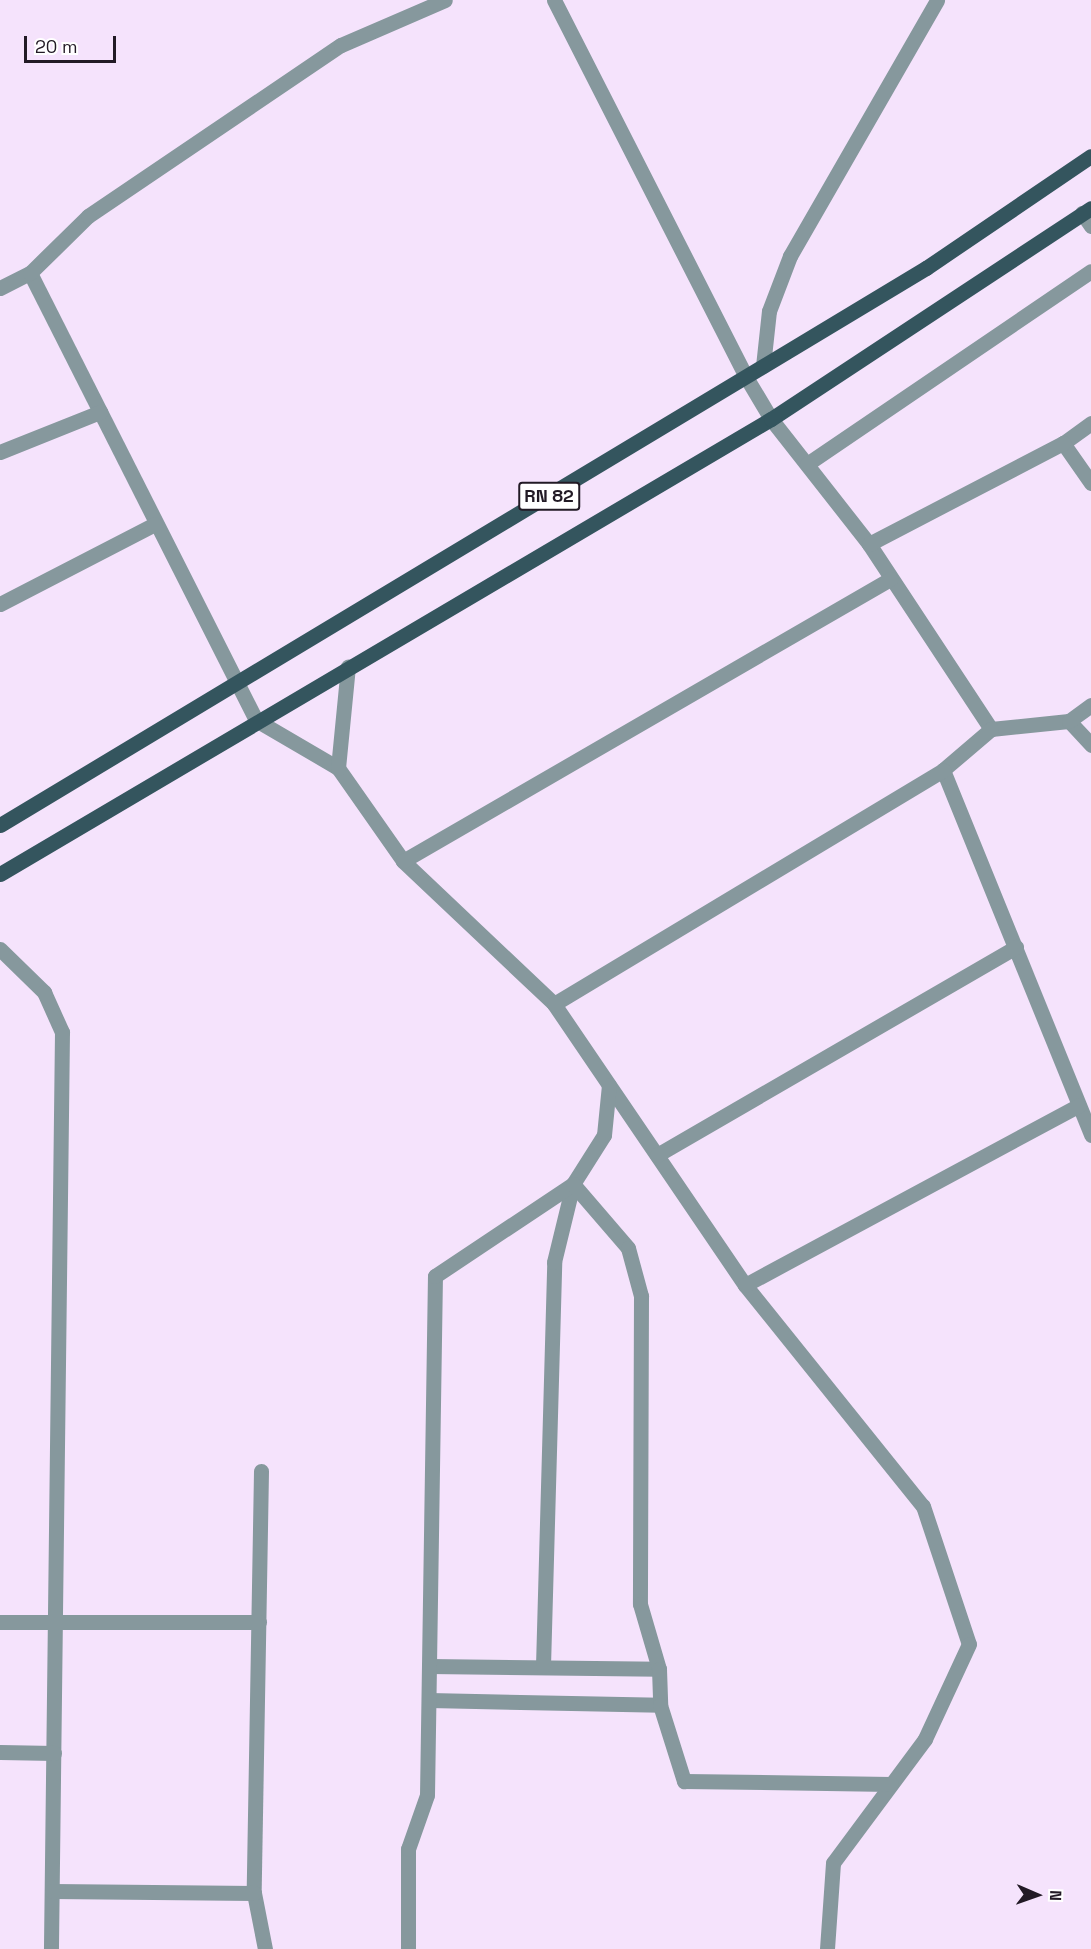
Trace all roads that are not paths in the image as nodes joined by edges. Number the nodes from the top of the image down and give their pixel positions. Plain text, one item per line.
1 (445, 0) edge
2 (554, 0) edge
3 (937, 0) edge
4 (1091, 156) edge
5 (1088, 216) edge
6 (1091, 271) edge
7 (30, 273) junction
8 (0, 288) edge
9 (763, 366) junction
10 (746, 377) junction
11 (100, 412) junction
12 (771, 419) junction
13 (1091, 423) edge
14 (1063, 443) junction
15 (0, 452) edge
16 (807, 464) junction
17 (1091, 483) edge
18 (155, 524) junction
19 (869, 544) junction
20 (890, 579) junction
21 (0, 604) edge
22 (348, 666) junction
23 (236, 684) junction
24 (1091, 705) edge
25 (256, 720) junction
26 (1069, 721) junction
27 (992, 729) junction
28 (1091, 745) edge
29 (338, 768) junction
30 (944, 770) junction
31 (0, 825) edge
32 (403, 861) junction
33 (0, 874) edge
34 (1016, 948) junction
35 (0, 949) edge
36 (554, 1004) junction
37 (609, 1085) junction
38 (1079, 1105) junction
39 (1091, 1135) edge
40 (657, 1155) junction
41 (573, 1184) junction
42 (745, 1285) junction
43 (261, 1471) dead end
44 (0, 1622) edge
45 (259, 1622) junction
46 (57, 1623) junction
47 (429, 1666) junction
48 (543, 1666) junction
49 (658, 1669) junction
50 (429, 1700) junction
51 (660, 1705) junction
52 (0, 1752) edge
53 (54, 1753) junction
54 (891, 1784) junction
55 (52, 1891) junction
56 (254, 1893) junction
57 (51, 1949) edge
58 (265, 1949) edge
59 (408, 1949) edge
60 (827, 1949) edge

1 - 7 street
2 - 10 street
3 - 9 street
4 - 9 main road, RN 82
5 - 12 main road, RN 82
6 - 16 street
7 - 8 street
7 - 11 street
9 - 10 main road, RN 82
10 - 12 street
10 - 23 main road, RN 82
11 - 15 street
11 - 18 street
12 - 16 street
12 - 22 main road, RN 82
13 - 14 street
14 - 17 street
14 - 19 street
16 - 19 street
18 - 21 street
18 - 23 street
19 - 20 street
20 - 27 street
20 - 32 street
22 - 25 main road, RN 82
22 - 29 street
23 - 25 street
23 - 31 main road, RN 82
24 - 26 street
25 - 29 street
25 - 33 main road, RN 82
26 - 27 street
26 - 28 street
27 - 30 street
29 - 32 street
30 - 34 street
30 - 36 street
32 - 36 street
34 - 38 street
34 - 40 street
35 - 46 street
36 - 37 street
37 - 40 street
37 - 41 street
38 - 39 street
38 - 42 street
40 - 42 street
41 - 47 street
41 - 48 street
41 - 49 street
42 - 54 street
43 - 45 street
44 - 46 street
45 - 46 street
45 - 56 street
46 - 53 street
47 - 48 street
47 - 50 street
48 - 49 street
49 - 51 street
50 - 51 street
50 - 59 street
51 - 54 street
52 - 53 street
53 - 55 street
54 - 60 street
55 - 56 street
55 - 57 street
56 - 58 street

